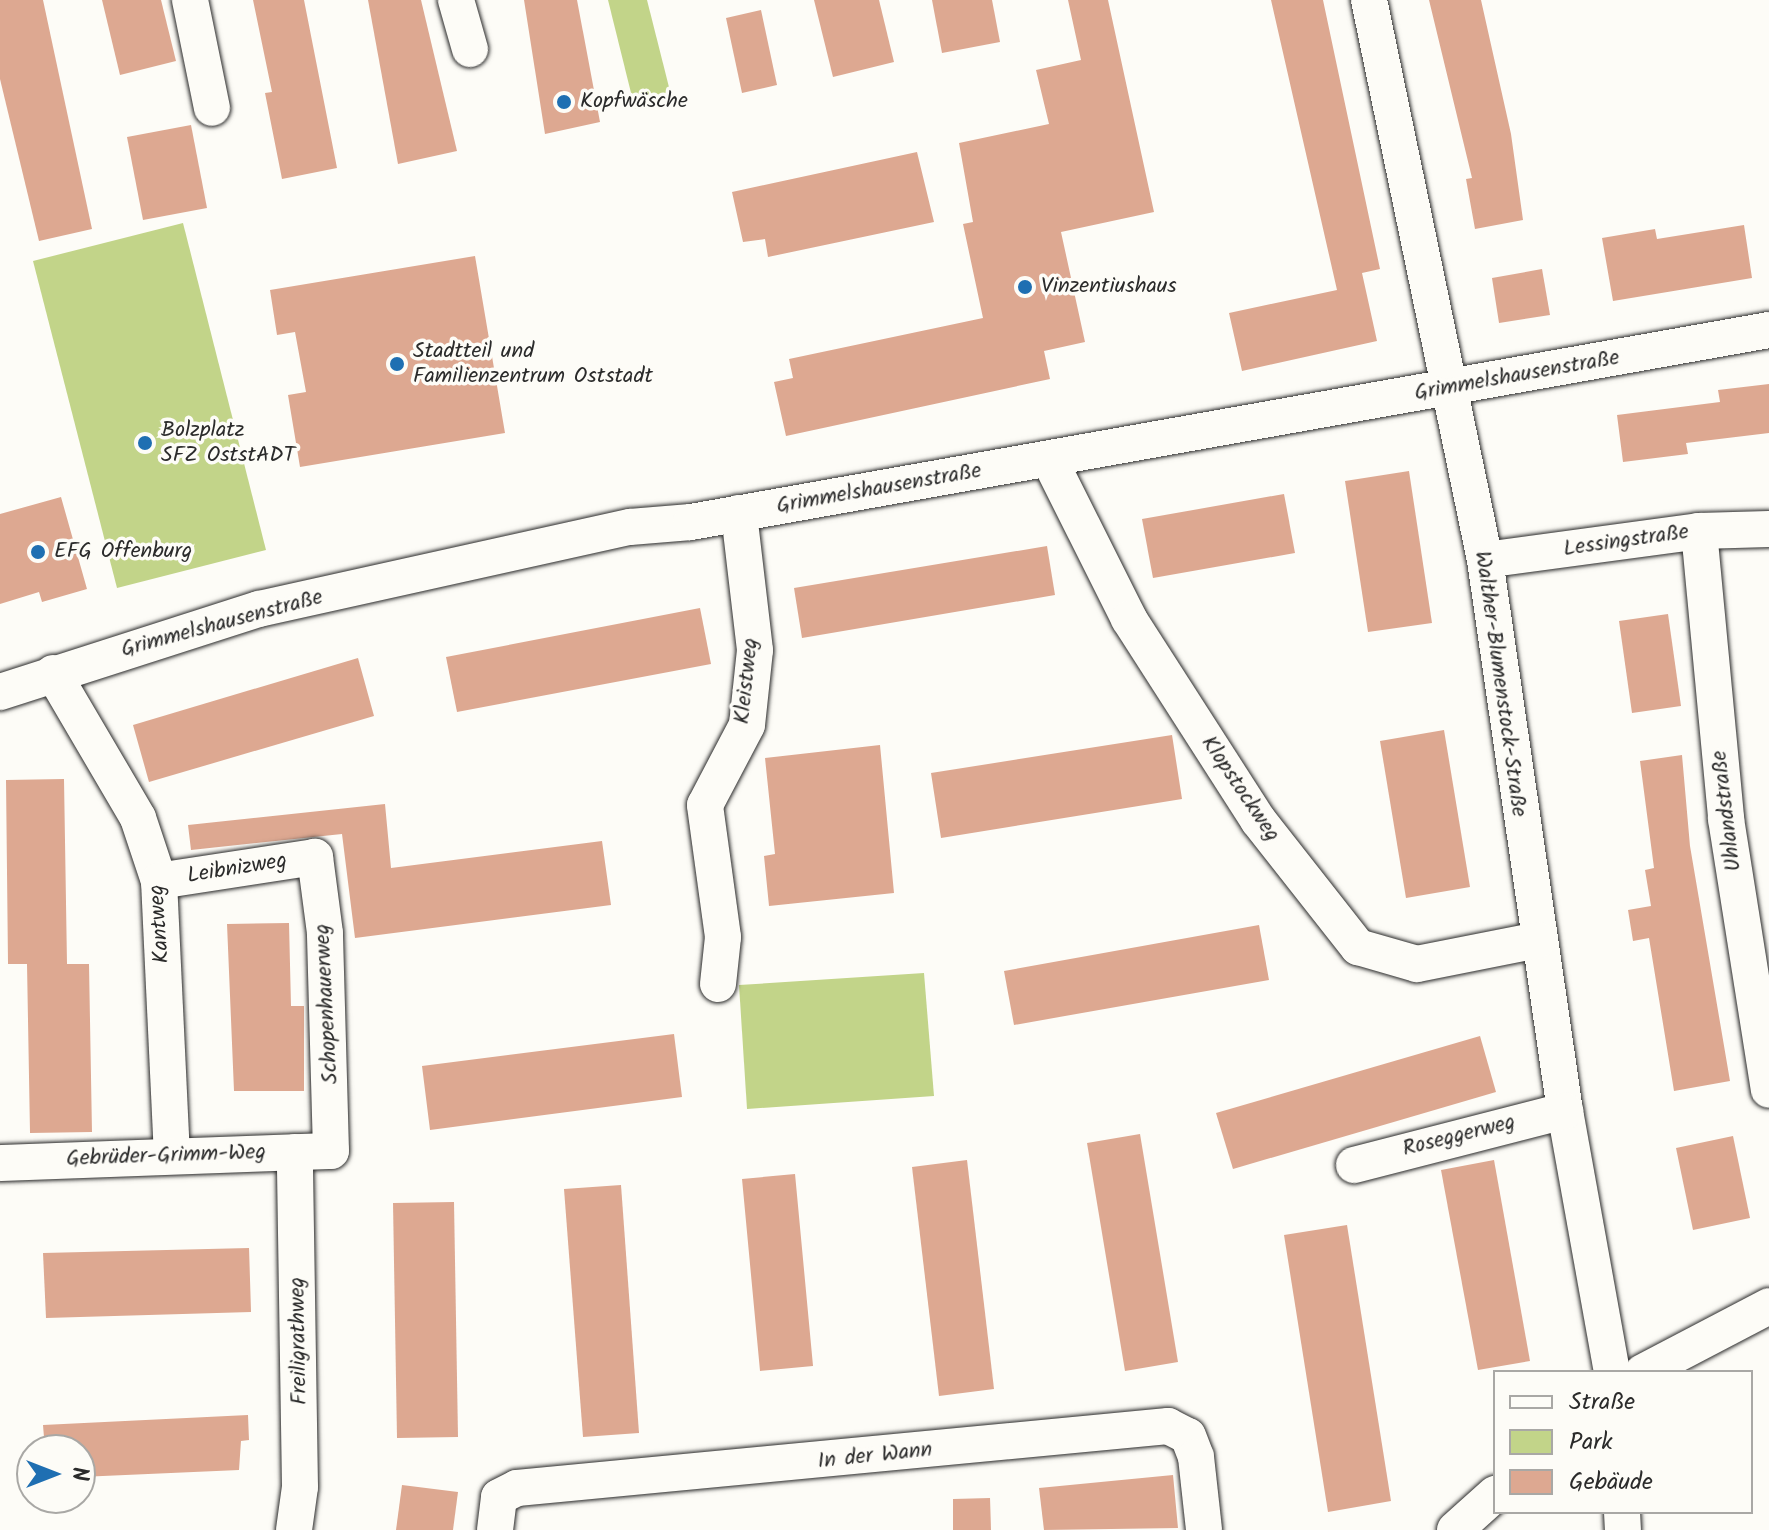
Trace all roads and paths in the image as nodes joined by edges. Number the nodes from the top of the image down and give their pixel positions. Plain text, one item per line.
1 (190, 0) edge
2 (456, 0) edge
3 (1369, 0) edge
4 (470, 49) dead end
5 (212, 108) dead end
6 (1769, 330) edge
7 (1449, 390) junction
8 (1049, 459) junction
9 (739, 513) junction
10 (1769, 529) edge
11 (1699, 531) junction
12 (1485, 560) junction
13 (53, 673) junction
14 (0, 692) edge
15 (315, 857) joint
16 (159, 881) junction
17 (1538, 940) junction
18 (718, 984) dead end
19 (1769, 1090) edge
20 (1565, 1111) junction
21 (331, 1151) joint
22 (295, 1152) junction
23 (172, 1154) junction
24 (0, 1163) edge
25 (1354, 1165) dead end
26 (1769, 1306) edge
27 (1612, 1370) edge
28 (1647, 1370) edge
29 (1493, 1496) edge
30 (294, 1530) edge
31 (495, 1530) edge
32 (1204, 1530) edge
33 (1455, 1530) edge

1 - 5 street
2 - 4 street
3 - 7 street, Walther-Blumenstock-Straße
6 - 7 street, Grimmelshausenstraße
7 - 8 street, Grimmelshausenstraße
7 - 12 street, Walther-Blumenstock-Straße
8 - 9 street, Grimmelshausenstraße
8 - 17 street, Klopstockweg
9 - 13 street, Grimmelshausenstraße
9 - 18 street, Kleistweg
10 - 11 street, Lessingstraße
11 - 12 street, Lessingstraße
11 - 19 street, Uhlandstraße
12 - 17 street, Walther-Blumenstock-Straße
13 - 14 street, Grimmelshausenstraße
13 - 16 street, Kantweg
15 - 16 street, Leibnizweg
15 - 21 street, Schopenhauerweg
16 - 23 street, Kantweg
17 - 20 street, Walther-Blumenstock-Straße
20 - 25 street, Roseggerweg
20 - 27 street, Walther-Blumenstock-Straße
21 - 22 street, Gebrüder-Grimm-Weg
22 - 23 street, Gebrüder-Grimm-Weg
22 - 30 street, Freiligrathweg
23 - 24 street, Gebrüder-Grimm-Weg
26 - 28 street
29 - 33 street
31 - 32 street, In der Wann

